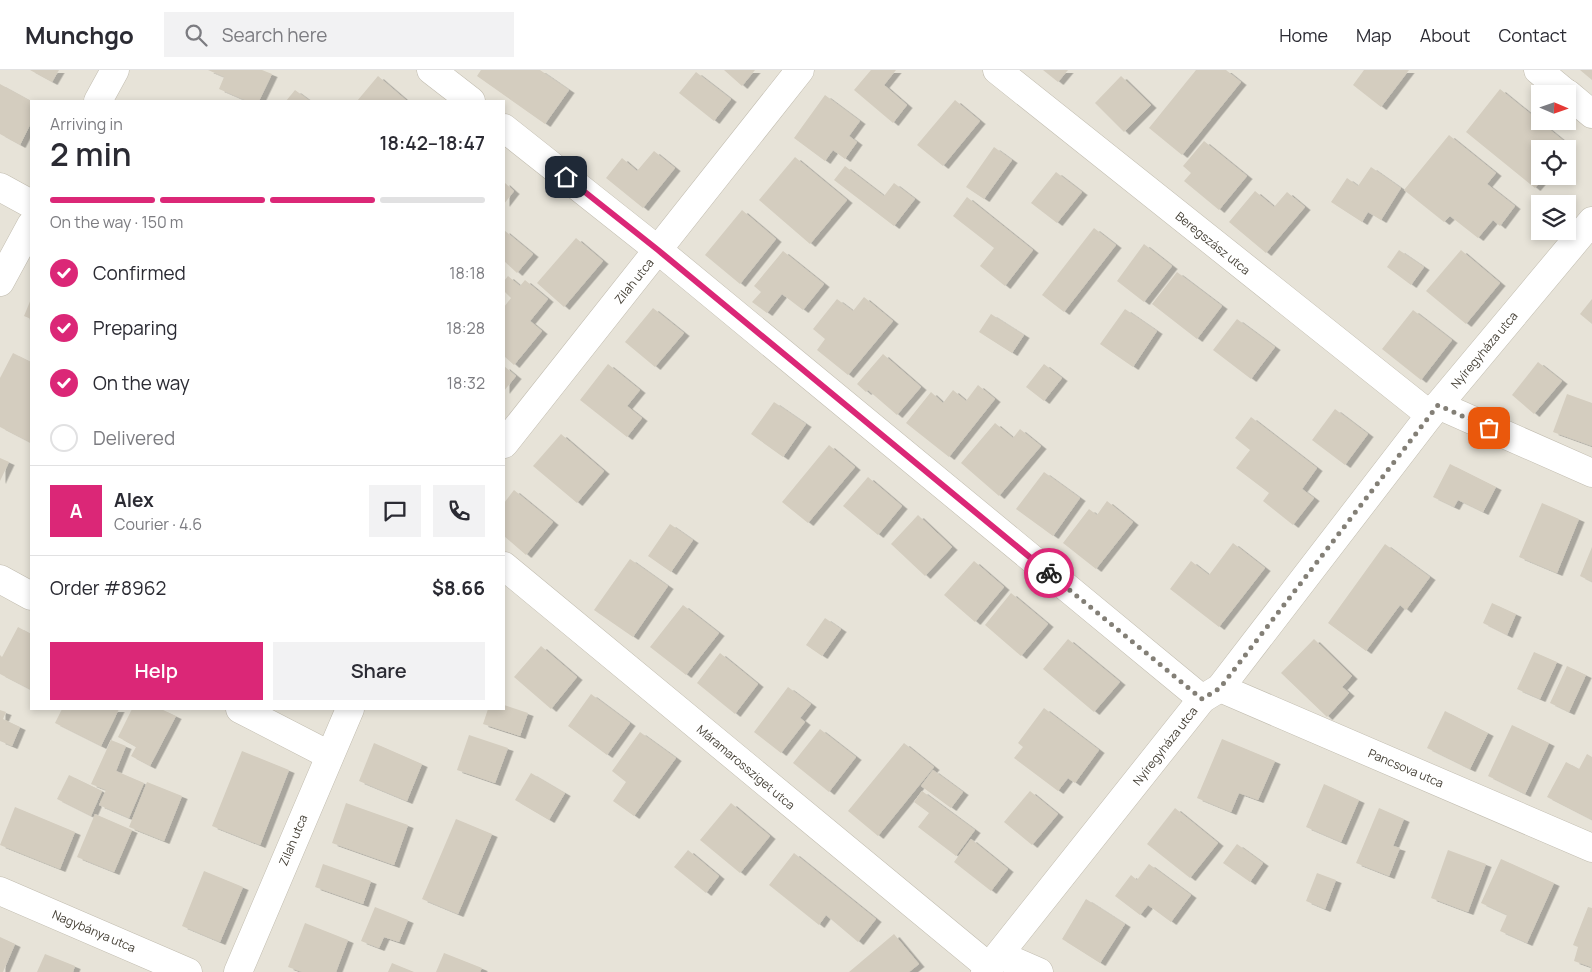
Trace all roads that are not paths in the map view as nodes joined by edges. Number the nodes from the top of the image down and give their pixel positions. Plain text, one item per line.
1 (115, 70) edge
2 (432, 70) edge
3 (800, 70) edge
4 (997, 70) edge
5 (1538, 70) edge
6 (1556, 85) edge
7 (99, 100) edge
8 (470, 100) edge
9 (1576, 101) edge
10 (1592, 114) edge
11 (505, 129) edge
12 (0, 187) edge
13 (30, 203) edge
14 (1592, 220) edge
15 (30, 227) edge
16 (658, 250) junction
17 (0, 282) edge
18 (1434, 410) junction
19 (505, 443) edge
20 (1592, 473) edge
21 (505, 567) edge
22 (0, 579) edge
23 (30, 595) edge
24 (1211, 694) junction
25 (242, 710) edge
26 (350, 710) edge
27 (329, 755) junction
28 (1592, 848) edge
29 (0, 890) edge
30 (991, 964) edge
31 (188, 972) edge
32 (238, 972) edge
33 (1039, 972) edge

1 - 7 street
2 - 8 street
3 - 16 street, Zilah utca
4 - 18 street, Beregszász utca
5 - 6 street
9 - 10 street
11 - 16 street, Pancsova utca
12 - 13 street
14 - 18 street, Nyíregyháza utca
15 - 17 street
16 - 19 street, Zilah utca
16 - 24 street, Pancsova utca
18 - 20 street, Beregszász utca
18 - 24 street, Nyíregyháza utca
21 - 30 street, Máramarossziget utca
22 - 23 street
24 - 28 street, Pancsova utca
24 - 30 street, Nyíregyháza utca
25 - 27 street
26 - 27 street, Zilah utca
27 - 32 street, Zilah utca
29 - 31 street, Nagybánya utca
30 - 33 street, Máramarossziget utca

